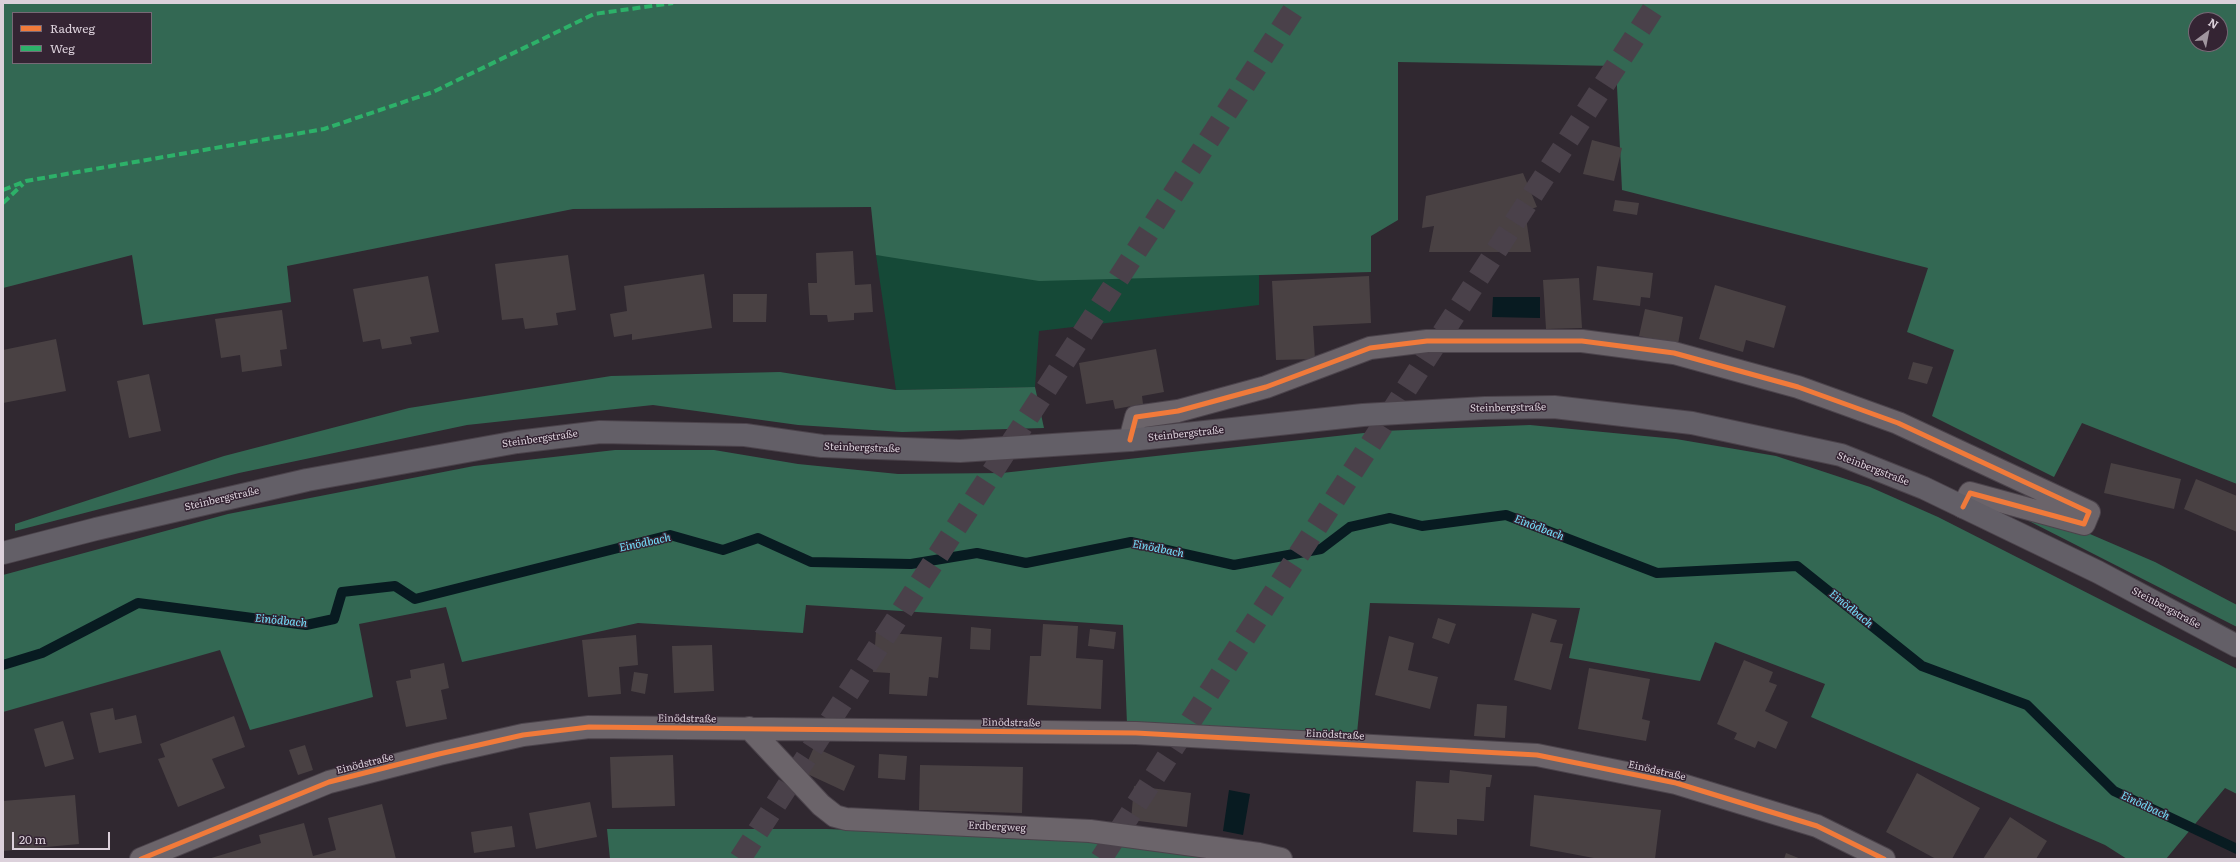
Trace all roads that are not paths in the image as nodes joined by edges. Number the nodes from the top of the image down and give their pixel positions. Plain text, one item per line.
1 (1130, 440) junction
2 (1963, 507) junction
3 (3, 553) edge
4 (2237, 646) edge
5 (748, 728) junction
6 (141, 859) edge
7 (1281, 859) edge
8 (1884, 859) edge

1 - 2 main road, Steinbergstraße
1 - 2 street
1 - 3 main road, Steinbergstraße
2 - 4 main road, Steinbergstraße
5 - 6 street, Einödstraße
5 - 7 street, Erdbergweg
5 - 8 street, Einödstraße

